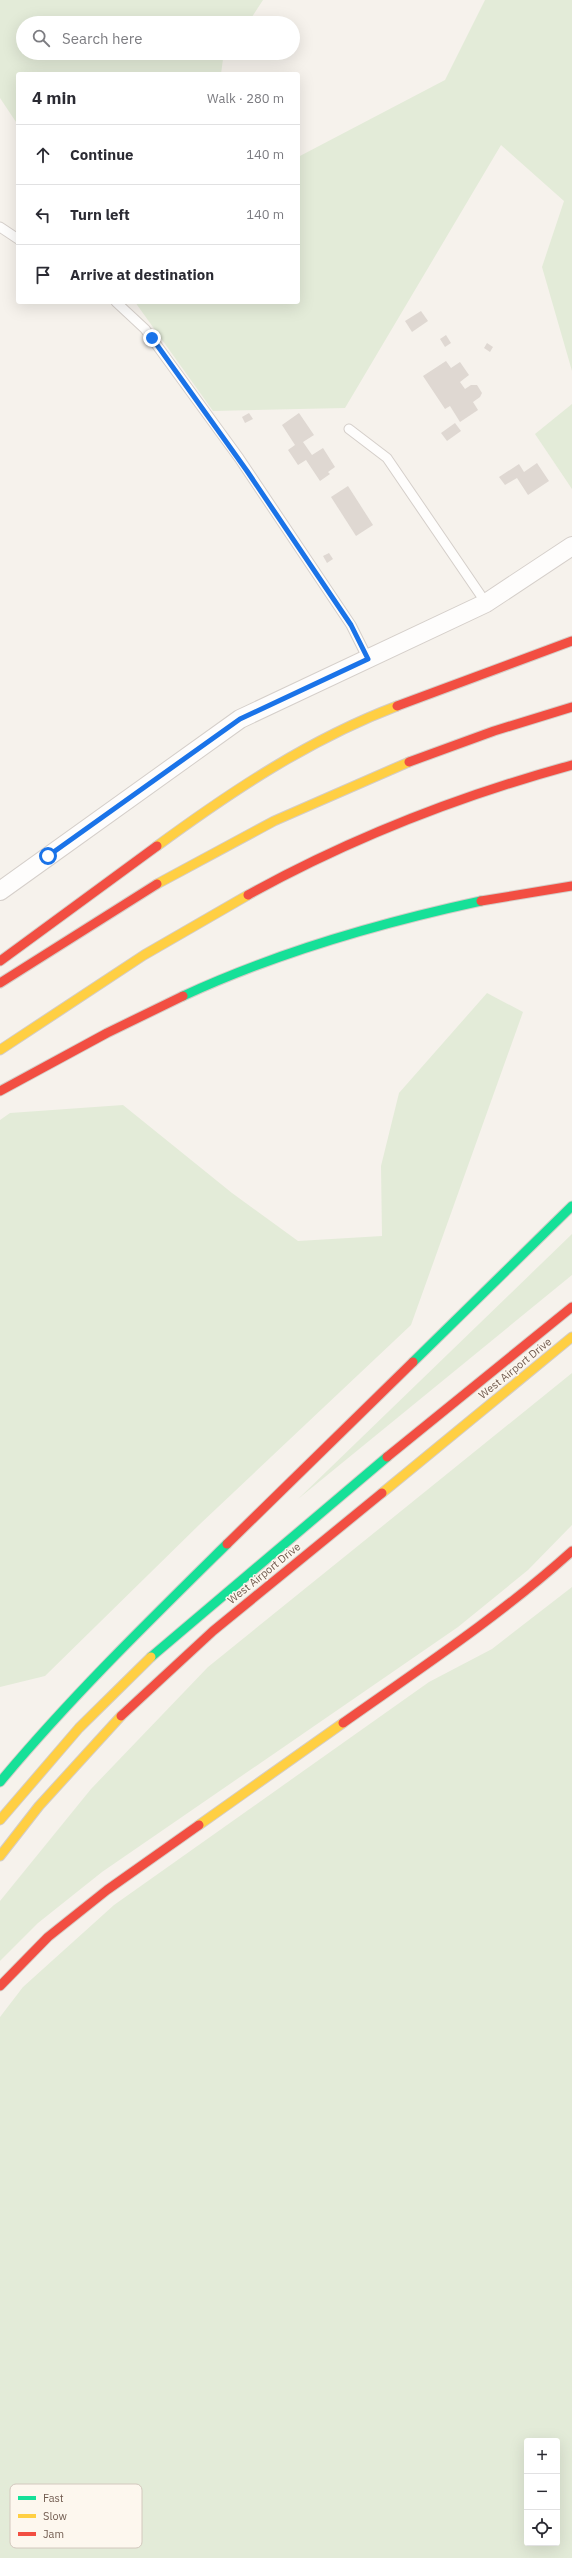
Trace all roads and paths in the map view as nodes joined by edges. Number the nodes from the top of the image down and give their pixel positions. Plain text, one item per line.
1 (0, 227) edge
2 (16, 238) edge
3 (118, 304) edge
4 (349, 429) dead end
5 (572, 546) edge
6 (486, 603) junction
7 (572, 641) edge
8 (368, 659) junction
9 (572, 707) edge
10 (572, 765) edge
11 (572, 886) edge
12 (0, 891) edge
13 (0, 961) edge
14 (0, 983) edge
15 (0, 1050) edge
16 (0, 1091) edge
17 (572, 1206) edge
18 (572, 1307) edge
19 (572, 1337) edge
20 (572, 1551) edge
21 (0, 1782) edge
22 (0, 1820) edge
23 (0, 1856) edge
24 (0, 1986) edge

1 - 2 lane
3 - 8 lane
4 - 6 lane
5 - 6 street
6 - 8 street
7 - 13 main road
8 - 12 street
9 - 14 main road
10 - 15 main road
11 - 16 main road
17 - 21 main road
18 - 22 main road, West Airport Drive
19 - 23 main road, West Airport Drive
20 - 24 main road

